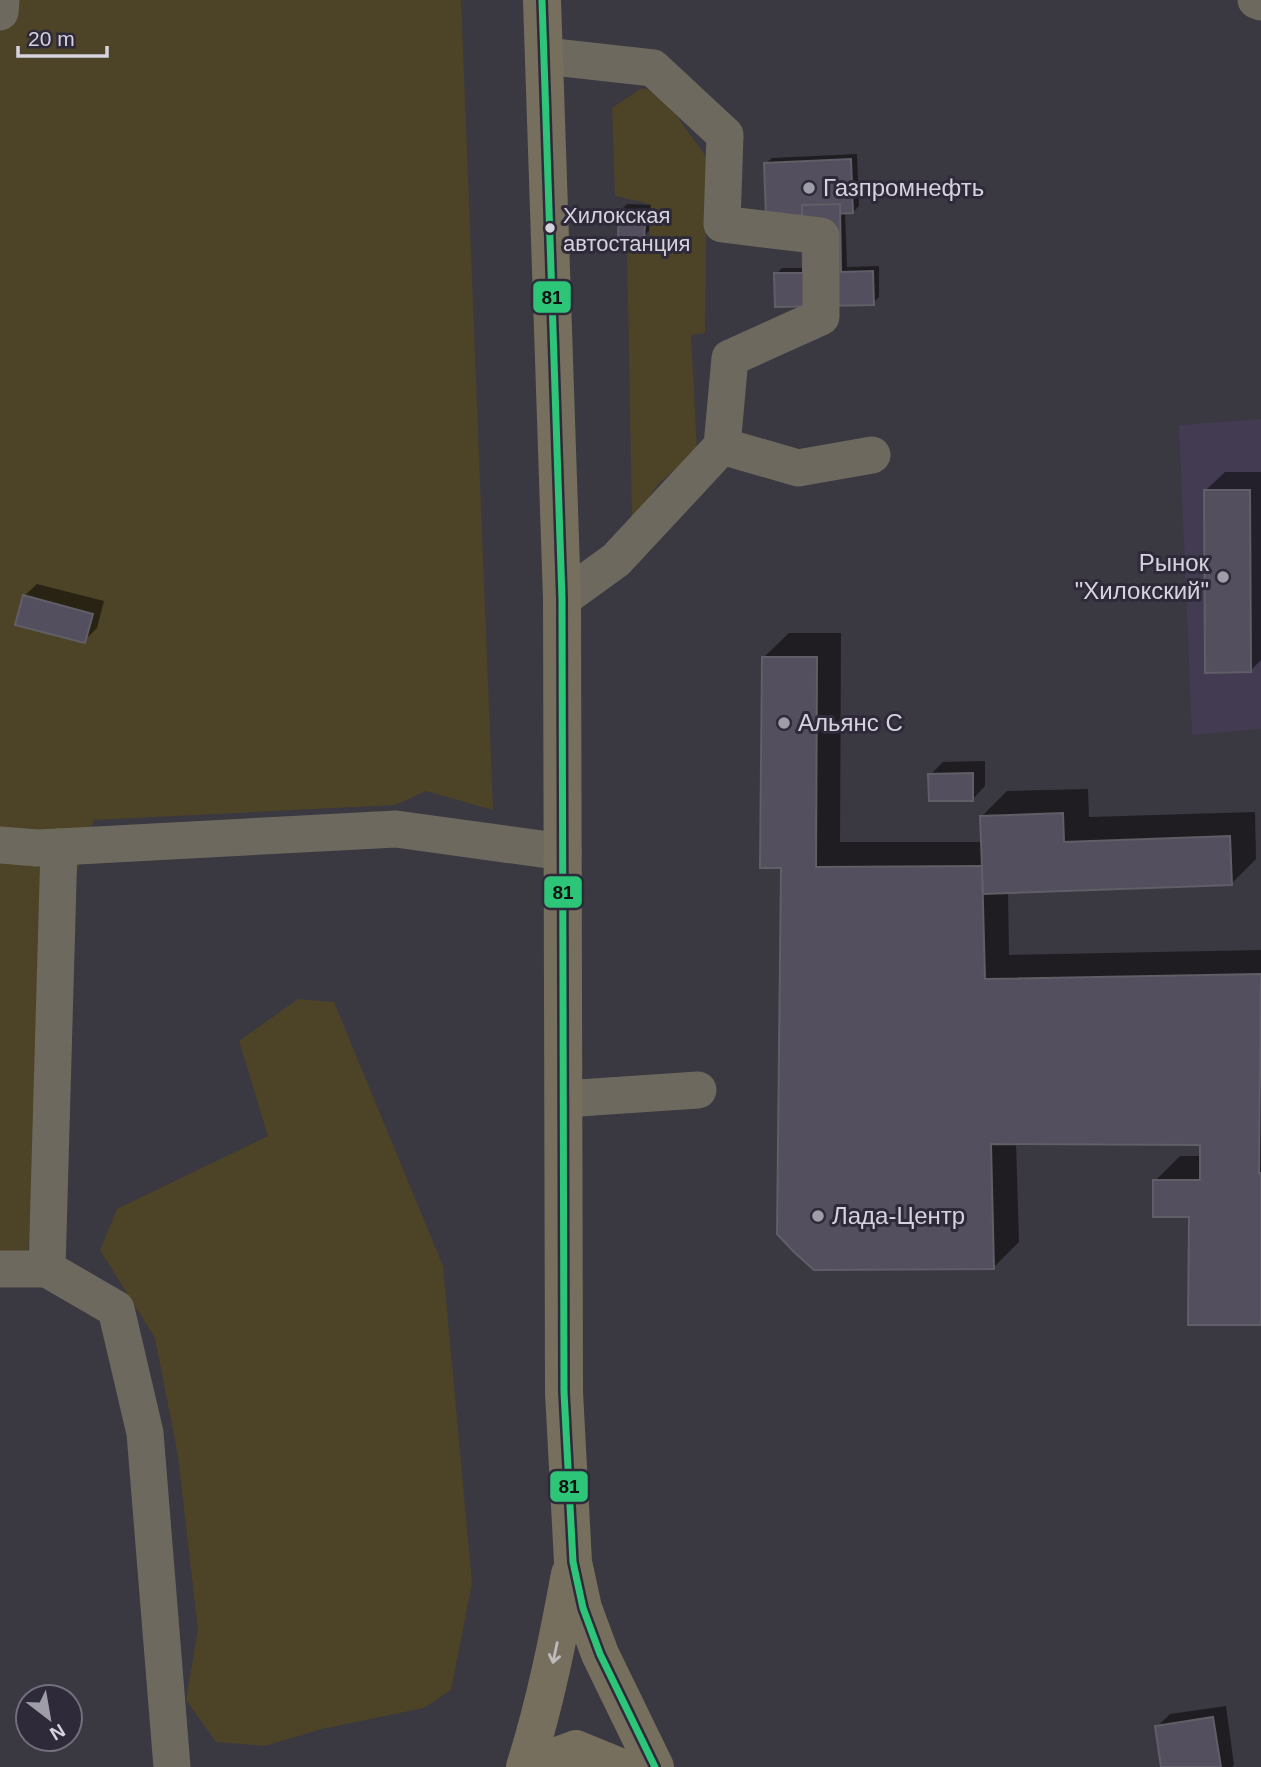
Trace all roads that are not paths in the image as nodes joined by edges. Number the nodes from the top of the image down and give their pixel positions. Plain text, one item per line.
1 (1, 0) edge
2 (542, 0) edge
3 (0, 12) edge
4 (545, 56) junction
5 (722, 446) junction
6 (872, 455) dead end
7 (562, 598) junction
8 (0, 845) edge
9 (59, 847) junction
10 (563, 852) junction
11 (698, 1090) dead end
12 (564, 1099) junction
13 (0, 1269) edge
14 (47, 1269) junction
15 (573, 1562) junction
16 (172, 1767) edge
17 (526, 1767) edge
18 (620, 1767) edge
19 (655, 1767) edge

1 - 3 lane
2 - 4 highway
4 - 5 lane
4 - 7 highway
5 - 6 lane
5 - 7 lane
7 - 10 highway
8 - 9 lane
9 - 10 lane
9 - 14 lane
10 - 12 highway
11 - 12 lane
12 - 15 highway
13 - 14 lane
14 - 16 lane
15 -> 17 highway
15 - 19 highway
17 - 18 highway

